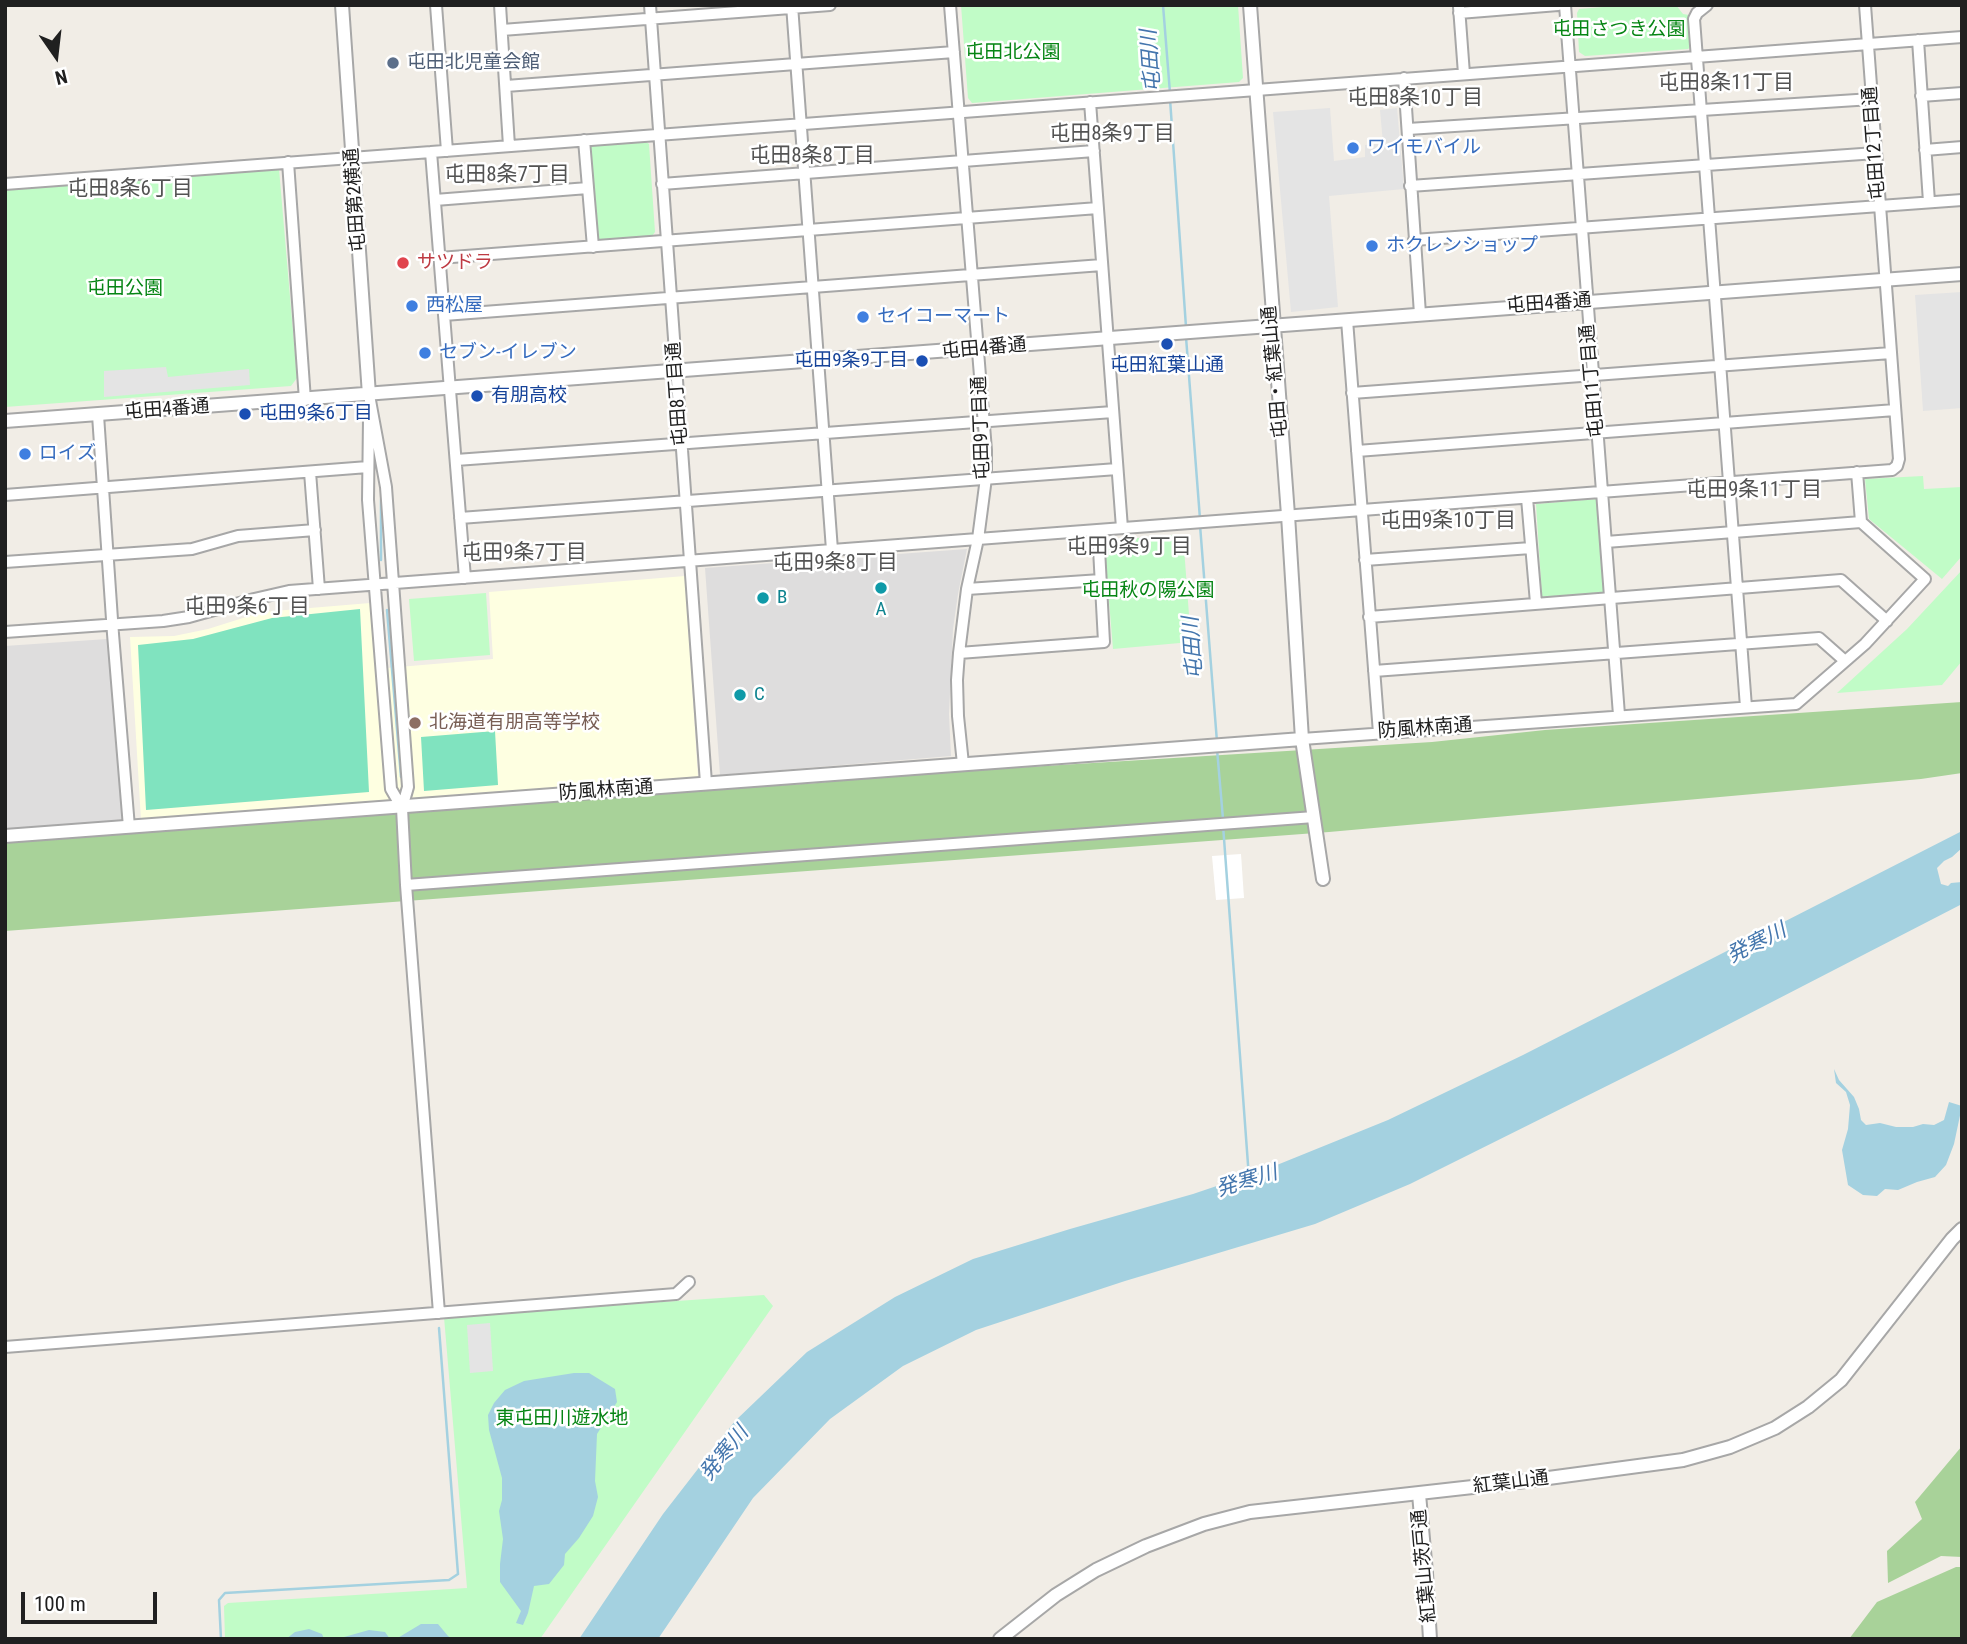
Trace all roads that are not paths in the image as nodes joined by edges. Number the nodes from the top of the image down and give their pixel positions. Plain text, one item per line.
1 (342, 5) edge
2 (436, 5) edge
3 (500, 5) edge
4 (650, 5) edge
5 (830, 5) edge
6 (950, 5) edge
7 (1250, 5) edge
8 (1558, 5) edge
9 (1565, 5) edge
10 (1707, 5) edge
11 (1865, 5) edge
12 (792, 7) edge
13 (1459, 9) edge
14 (650, 19) junction
15 (502, 30) junction
16 (1962, 37) edge
17 (1918, 40) junction
18 (1868, 44) junction
19 (954, 52) junction
20 (1698, 57) junction
21 (796, 64) junction
22 (1570, 66) junction
23 (1464, 74) junction
24 (655, 75) junction
25 (1404, 78) junction
26 (506, 86) junction
27 (1256, 90) junction
28 (1962, 93) edge
29 (1921, 96) junction
30 (1872, 99) junction
31 (1090, 102) junction
32 (1702, 109) junction
33 (959, 112) junction
34 (1574, 118) junction
35 (801, 124) junction
36 (1408, 129) junction
37 (659, 135) junction
38 (584, 140) junction
39 (509, 146) junction
40 (1962, 147) edge
41 (1926, 150) junction
42 (447, 151) junction
43 (1094, 151) junction
44 (431, 152) junction
45 (1876, 153) junction
46 (352, 158) junction
47 (963, 160) junction
48 (288, 162) junction
49 (1706, 165) junction
50 (805, 173) junction
51 (1578, 173) junction
52 (5, 184) edge
53 (662, 184) junction
54 (1410, 186) junction
55 (588, 188) junction
56 (435, 200) junction
57 (1962, 200) edge
58 (1929, 202) junction
59 (1880, 206) junction
60 (1098, 208) junction
61 (968, 219) junction
62 (1710, 219) junction
63 (1581, 228) junction
64 (809, 230) junction
65 (1415, 240) junction
66 (667, 241) junction
67 (593, 247) junction
68 (439, 258) junction
69 (1102, 265) junction
70 (1962, 274) edge
71 (972, 275) junction
72 (1886, 280) junction
73 (813, 287) junction
74 (1716, 294) junction
75 (671, 298) junction
76 (1587, 301) junction
77 (1420, 314) junction
78 (444, 315) junction
79 (1347, 320) junction
80 (1273, 326) junction
81 (1108, 338) junction
82 (978, 349) junction
83 (1891, 353) junction
84 (818, 361) junction
85 (1721, 366) junction
86 (676, 372) junction
87 (1593, 376) junction
88 (450, 389) junction
89 (1352, 393) junction
90 (369, 395) junction
91 (305, 400) junction
92 (1895, 410) junction
93 (1113, 412) junction
94 (98, 415) junction
95 (5, 421) edge
96 (984, 421) junction
97 (1725, 423) junction
98 (824, 433) junction
99 (1598, 433) junction
100 (681, 443) junction
101 (1357, 451) junction
102 (456, 460) junction
103 (368, 467) junction
104 (1117, 469) junction
105 (310, 472) junction
106 (1857, 472) junction
107 (986, 478) junction
108 (1730, 482) junction
109 (103, 487) junction
110 (828, 490) junction
111 (1602, 492) junction
112 (5, 495) edge
113 (1527, 498) junction
114 (686, 501) junction
115 (1361, 510) junction
116 (1288, 515) junction
117 (460, 518) junction
118 (1861, 522) junction
119 (1122, 528) junction
120 (315, 530) junction
121 (1098, 530) junction
122 (1733, 532) junction
123 (978, 539) junction
124 (1606, 542) junction
125 (1531, 548) junction
126 (832, 550) junction
127 (107, 554) junction
128 (1365, 560) junction
129 (5, 562) edge
130 (690, 562) junction
131 (465, 578) junction
132 (1101, 580) junction
133 (393, 584) junction
134 (374, 585) junction
135 (1738, 588) junction
136 (320, 589) junction
137 (967, 589) junction
138 (1610, 597) junction
139 (1535, 604) junction
140 (1369, 617) junction
141 (1887, 621) junction
142 (112, 624) junction
143 (5, 632) edge
144 (1742, 644) junction
145 (958, 653) junction
146 (1615, 653) junction
147 (1845, 661) junction
148 (1374, 671) junction
149 (1746, 707) junction
150 (1619, 715) junction
151 (1379, 733) junction
152 (1302, 739) junction
153 (963, 764) junction
154 (706, 783) junction
155 (402, 808) junction
156 (1314, 817) junction
157 (129, 827) junction
158 (5, 836) edge
159 (1323, 880) dead end
160 (406, 885) junction
161 (1962, 1229) edge
162 (690, 1282) dead end
163 (439, 1313) junction
164 (5, 1347) edge
165 (1419, 1494) junction
166 (1000, 1639) edge
167 (1430, 1639) edge

1 - 46 street, 屯田第2横通
2 - 42 street
3 - 15 street
4 - 14 street, 屯田8丁目通
5 - 12 street
6 - 19 street, 屯田9丁目通
7 - 27 street, 屯田・紅葉山通
8 - 13 street
9 - 22 street, 屯田11丁目通
10 - 20 street
11 - 18 street, 屯田12丁目通
12 - 14 street
12 - 21 street
13 - 23 street
14 - 15 street
14 - 24 street, 屯田8丁目通
15 - 26 street
16 - 17 street
17 - 18 street
17 - 29 street
18 - 20 street
18 - 30 street, 屯田12丁目通
19 - 21 street
19 - 33 street, 屯田9丁目通
20 - 22 street
20 - 32 street
21 - 24 street
21 - 35 street
22 - 23 street
22 - 34 street, 屯田11丁目通
23 - 25 street
24 - 26 street
24 - 37 street, 屯田8丁目通
25 - 27 street
25 - 36 street
26 - 39 street
27 - 31 street
27 - 80 street, 屯田・紅葉山通
28 - 29 street
29 - 41 street
30 - 32 street
30 - 45 street, 屯田12丁目通
31 - 33 street
31 - 43 street
32 - 34 street
32 - 49 street
33 - 35 street
33 - 47 street, 屯田9丁目通
34 - 36 street
34 - 51 street, 屯田11丁目通
35 - 37 street
35 - 50 street
36 - 54 street
37 - 38 street
37 - 53 street, 屯田8丁目通
38 - 39 street
38 - 55 street
39 - 42 street
40 - 41 street
41 - 58 street
42 - 44 street
43 - 47 street
43 - 60 street
44 - 46 street
44 - 56 street
45 - 49 street
45 - 59 street, 屯田12丁目通
46 - 48 street
46 - 90 street, 屯田第2横通
47 - 50 street
47 - 61 street, 屯田9丁目通
48 - 52 street
48 - 91 street
49 - 51 street
49 - 62 street
50 - 53 street
50 - 64 street
51 - 54 street
51 - 63 street, 屯田11丁目通
53 - 66 street, 屯田8丁目通
54 - 65 street
55 - 56 street
55 - 67 street
56 - 68 street
57 - 58 street
58 - 59 street
59 - 62 street
59 - 72 street, 屯田12丁目通
60 - 61 street
60 - 69 street
61 - 64 street
61 - 71 street, 屯田9丁目通
62 - 63 street
62 - 74 street
63 - 65 street
63 - 76 street, 屯田11丁目通
64 - 66 street
64 - 73 street
65 - 77 street
66 - 67 street
66 - 75 street, 屯田8丁目通
67 - 68 street
68 - 78 street
69 - 71 street
69 - 81 street
70 - 72 street, 屯田4番通
71 - 73 street
71 - 82 street, 屯田9丁目通
72 - 74 street, 屯田4番通
72 - 83 street, 屯田12丁目通
73 - 75 street
73 - 84 street
74 - 76 street, 屯田4番通
74 - 85 street
75 - 78 street
75 - 86 street, 屯田8丁目通
76 - 77 street, 屯田4番通
76 - 87 street, 屯田11丁目通
77 - 79 street, 屯田4番通
78 - 88 street
79 - 80 street, 屯田4番通
79 - 89 street
80 - 81 street, 屯田4番通
80 - 116 street, 屯田・紅葉山通
81 - 82 street, 屯田4番通
81 - 93 street
82 - 84 street, 屯田4番通
82 - 96 street, 屯田9丁目通
83 - 85 street
83 - 92 street, 屯田12丁目通
84 - 86 street, 屯田4番通
84 - 98 street
85 - 87 street
85 - 97 street
86 - 88 street, 屯田4番通
86 - 100 street, 屯田8丁目通
87 - 89 street
87 - 99 street, 屯田11丁目通
88 - 90 street, 屯田4番通
88 - 102 street
89 - 101 street
90 - 91 street, 屯田4番通
90 - 103 street
90 - 133 street
91 - 94 street, 屯田4番通
92 - 97 street
92 - 106 street, 屯田12丁目通
93 - 96 street
93 - 104 street
94 - 95 street, 屯田4番通
94 - 109 street
96 - 98 street
96 - 107 street, 屯田9丁目通
97 - 99 street
97 - 108 street
98 - 100 street
98 - 110 street
99 - 101 street
99 - 111 street, 屯田11丁目通
100 - 102 street
100 - 114 street, 屯田8丁目通
101 - 115 street
102 - 117 street
103 - 105 street
103 - 134 street
104 - 107 street
104 - 119 street
105 - 109 street
105 - 120 street
106 - 108 street
106 - 118 street
107 - 110 street
107 - 123 street, 屯田9丁目通
108 - 111 street
108 - 122 street
109 - 112 street
109 - 127 street
110 - 114 street
110 - 126 street
111 - 113 street
111 - 124 street, 屯田11丁目通
113 - 115 street
113 - 125 street
114 - 117 street
114 - 130 street, 屯田8丁目通
115 - 116 street
115 - 128 street
116 - 119 street
116 - 152 street, 屯田・紅葉山通
117 - 131 street
118 - 122 street
118 - 141 street, 防風林南通
119 - 121 street
120 - 127 street
120 - 136 street
121 - 123 street
121 - 132 street
122 - 124 street
122 - 135 street
123 - 126 street
123 - 137 street, 屯田9丁目通
124 - 138 street, 屯田11丁目通
125 - 128 street
125 - 139 street
126 - 130 street
127 - 129 street
127 - 142 street
128 - 140 street
130 - 131 street
130 - 154 street, 屯田8丁目通
131 - 133 street
132 - 137 street
132 - 145 street
133 - 134 street
133 - 155 street
134 - 136 street
134 - 155 street
135 - 138 street
135 - 141 street
135 - 144 street
136 - 142 street
137 - 145 street, 屯田9丁目通
138 - 139 street
138 - 146 street, 屯田11丁目通
139 - 140 street
140 - 148 street
141 - 147 street, 防風林南通
142 - 143 street
142 - 157 street
144 - 146 street
144 - 147 street
144 - 149 street
145 - 153 street, 屯田9丁目通
146 - 148 street
146 - 150 street, 屯田11丁目通
147 - 149 street, 防風林南通
148 - 151 street
149 - 150 street, 防風林南通
150 - 151 street, 防風林南通
151 - 152 street, 防風林南通
152 - 153 street, 防風林南通
152 - 156 street, 屯田・紅葉山通
153 - 154 street, 防風林南通
154 - 155 street, 防風林南通
155 - 157 street, 防風林南通
155 - 160 street
156 - 159 street, 屯田・紅葉山通
156 - 160 street
157 - 158 street, 防風林南通
160 - 163 street
161 - 165 street, 紅葉山通
162 - 163 street
163 - 164 street
165 - 166 street, 紅葉山通
165 - 167 street, 紅葉山茨戸通

